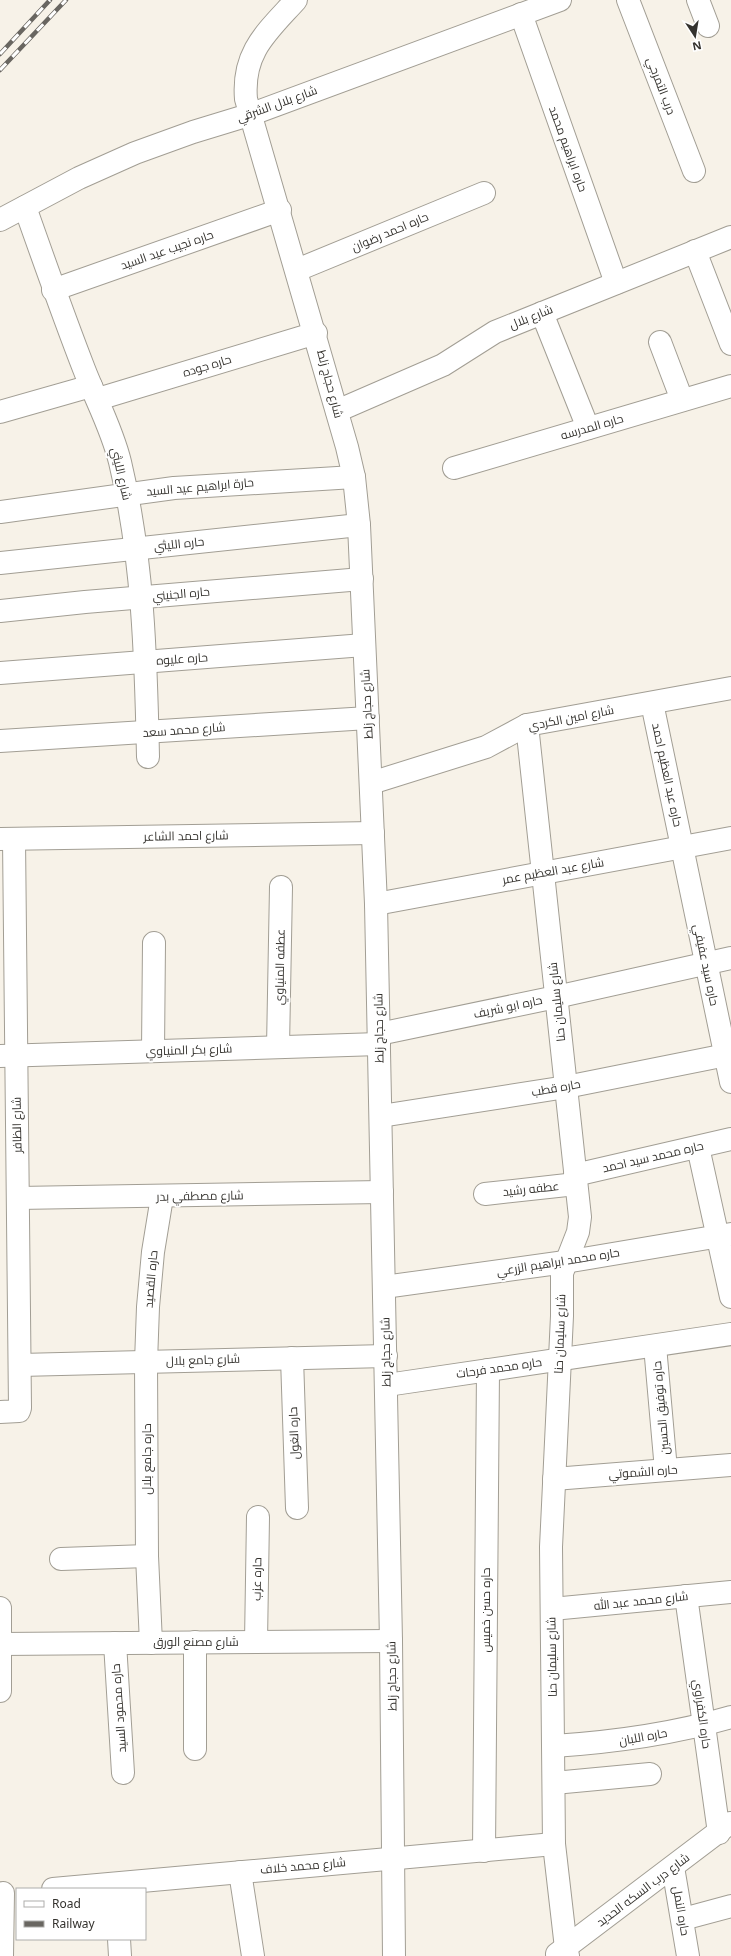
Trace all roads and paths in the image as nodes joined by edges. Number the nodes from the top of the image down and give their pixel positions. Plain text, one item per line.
1 (296, 0) edge
2 (560, 0) edge
3 (628, 0) edge
4 (698, 0) edge
5 (521, 14) junction
6 (708, 26) dead end
7 (252, 114) junction
8 (694, 171) dead end
9 (484, 193) dead end
10 (25, 207) junction
11 (280, 210) junction
12 (0, 220) edge
13 (731, 237) edge
14 (695, 252) junction
15 (297, 270) junction
16 (616, 283) junction
17 (53, 290) junction
18 (542, 313) junction
19 (726, 316) edge
20 (316, 333) junction
21 (660, 342) dead end
22 (731, 344) edge
23 (731, 386) edge
24 (94, 392) junction
25 (682, 400) junction
26 (337, 411) junction
27 (0, 412) edge
28 (588, 428) junction
29 (454, 468) dead end
30 (354, 477) junction
31 (127, 494) junction
32 (0, 512) edge
33 (359, 525) junction
34 (136, 549) junction
35 (0, 563) edge
36 (362, 579) junction
37 (141, 597) junction
38 (0, 611) edge
39 (364, 645) junction
40 (146, 662) junction
41 (0, 672) edge
42 (731, 688) edge
43 (652, 702) junction
44 (368, 718) junction
45 (527, 725) junction
46 (148, 732) junction
47 (0, 741) edge
48 (148, 757) dead end
49 (371, 783) junction
50 (373, 833) junction
51 (731, 838) edge
52 (7, 839) edge
53 (682, 847) junction
54 (543, 873) junction
55 (281, 888) dead end
56 (376, 904) junction
57 (8, 930) edge
58 (154, 943) dead end
59 (731, 958) edge
60 (706, 964) junction
61 (556, 997) junction
62 (379, 1039) junction
63 (278, 1047) junction
64 (153, 1051) junction
65 (728, 1054) edge
66 (8, 1055) edge
67 (731, 1082) edge
68 (566, 1087) junction
69 (380, 1116) junction
70 (731, 1139) edge
71 (698, 1147) junction
72 (576, 1180) junction
73 (382, 1192) junction
74 (485, 1194) dead end
75 (162, 1197) junction
76 (18, 1198) junction
77 (724, 1235) edge
78 (565, 1262) junction
79 (384, 1287) junction
80 (731, 1297) edge
81 (731, 1334) edge
82 (655, 1346) junction
83 (386, 1356) junction
84 (292, 1358) junction
85 (560, 1359) junction
86 (146, 1362) junction
87 (20, 1365) junction
88 (488, 1370) junction
89 (387, 1385) junction
90 (10, 1411) edge
91 (731, 1465) edge
92 (666, 1470) junction
93 (554, 1479) junction
94 (297, 1508) dead end
95 (258, 1517) dead end
96 (147, 1556) junction
97 (61, 1559) dead end
98 (731, 1592) edge
99 (686, 1596) junction
100 (0, 1608) edge
101 (552, 1609) junction
102 (392, 1641) junction
103 (195, 1642) junction
104 (256, 1642) junction
105 (115, 1643) junction
106 (151, 1643) junction
107 (0, 1644) edge
108 (0, 1691) edge
109 (731, 1717) edge
110 (704, 1725) junction
111 (554, 1746) junction
112 (195, 1749) dead end
113 (123, 1773) dead end
114 (650, 1774) dead end
115 (554, 1783) junction
116 (725, 1827) edge
117 (554, 1844) junction
118 (484, 1851) junction
119 (394, 1858) junction
120 (673, 1867) junction
121 (240, 1872) junction
122 (118, 1886) edge
123 (75, 1888) edge
124 (7, 1893) edge
125 (731, 1906) edge
126 (682, 1919) junction
127 (119, 1940) edge
128 (563, 1953) edge
129 (2, 1956) edge
130 (120, 1956) edge
131 (253, 1956) edge
132 (394, 1956) edge
133 (688, 1956) edge

1 - 7 street, شارع حجاج زلط
2 - 5 street, شارع بلال الشرقي
3 - 8 street, درب التمرجي
4 - 6 street
5 - 7 street, شارع بلال الشرقي
5 - 16 street, حاره ابراهيم محمد
7 - 10 street, شارع بلال الشرقي
7 - 11 street, شارع حجاج زلط
9 - 15 street, حاره احمد رضوان
10 - 12 street, شارع بلال الشرقي
10 - 17 street, شارع الليثي
11 - 15 street, شارع حجاج زلط
11 - 17 street, حاره نجيب عيد السيد
13 - 14 street, شارع بلال
14 - 16 street, شارع بلال
14 - 19 street
15 - 20 street, شارع حجاج زلط
16 - 18 street, شارع بلال
17 - 24 street, شارع الليثي
18 - 26 street, شارع بلال
18 - 28 street
19 - 22 street
20 - 24 street, حاره جوده
20 - 26 street, شارع حجاج زلط
21 - 25 street
23 - 25 street, حاره المدرسه
24 - 27 street, حاره جوده
24 - 31 street, شارع الليثي
25 - 28 street, حاره المدرسه
26 - 30 street, شارع حجاج زلط
28 - 29 street, حاره المدرسه
30 - 31 street, حارة ابراهيم عيد السيد
30 - 33 street, شارع حجاج زلط
31 - 32 street, حارة ابراهيم عيد السيد
31 - 34 street, شارع الليثي
33 - 34 street, حاره الليثي
33 - 36 street, شارع حجاج زلط
34 - 35 street, حاره الليثي
34 - 37 street, شارع الليثي
36 - 37 street, حاره الجنيني
36 - 39 street, شارع حجاج زلط
37 - 38 street, حاره الجنيني
37 - 40 street, شارع الليثي
39 - 40 street, حاره عليوه
39 - 44 street, شارع حجاج زلط
40 - 41 street, حاره عليوه
40 - 46 street, شارع الليثي
42 - 43 street, شارع امين الكردي
43 - 45 street, شارع امين الكردي
43 - 53 street, حاره عبد العظيم احمد
44 - 46 street, شارع محمد سعد
44 - 49 street, شارع حجاج زلط
45 - 49 street, شارع امين الكردي
45 - 54 street, شارع سليمان حنا
46 - 47 street, شارع محمد سعد
46 - 48 street, شارع الليثي
49 - 50 street, شارع حجاج زلط
50 - 52 street, شارع احمد الشاعر
50 - 56 street, شارع حجاج زلط
51 - 53 street, شارع عبد العظيم عمر
52 - 57 street, شارع الظافر
53 - 54 street, شارع عبد العظيم عمر
53 - 60 street, حاره سيد عفيفي
54 - 56 street, شارع عبد العظيم عمر
54 - 61 street, شارع سليمان حنا
55 - 63 street, عطفه المنياوي
56 - 62 street, شارع حجاج زلط
57 - 66 street, شارع الظافر
58 - 64 street
59 - 60 street, حاره ابو شريف
60 - 61 street, حاره ابو شريف
60 - 65 street, حاره سيد عفيفي
61 - 62 street, حاره ابو شريف
61 - 68 street, شارع سليمان حنا
62 - 63 street, شارع بكر المنياوي
62 - 69 street, شارع حجاج زلط
63 - 64 street, شارع بكر المنياوي
64 - 66 street, شارع بكر المنياوي
65 - 67 street, حاره سيد عفيفي
65 - 68 street, حاره قطب
66 - 76 street, شارع الظافر
68 - 69 street, حاره قطب
68 - 72 street, شارع سليمان حنا
69 - 73 street, شارع حجاج زلط
70 - 71 street, حاره محمد سيد احمد
71 - 72 street, حاره محمد سيد احمد
71 - 77 street
72 - 74 street, عطفه رشيد
72 - 78 street, شارع سليمان حنا
73 - 75 street, شارع مصطفي بدر
73 - 79 street, شارع حجاج زلط
75 - 76 street, شارع مصطفي بدر
75 - 86 street, حاره القصيد
76 - 87 street, شارع الظافر
77 - 78 street, حاره محمد ابراهيم الزرعي
77 - 80 street
78 - 79 street, حاره محمد ابراهيم الزرعي
78 - 85 street, شارع سليمان حنا
79 - 83 street, شارع حجاج زلط
81 - 82 street, حاره محمد فرحات
82 - 85 street, حاره محمد فرحات
82 - 92 street, حاره توفيق الحسين
83 - 84 street, شارع جامع بلال
83 - 89 street, شارع حجاج زلط
84 - 86 street, شارع جامع بلال
84 - 94 street, حاره الغول
85 - 88 street, حاره محمد فرحات
85 - 93 street, شارع سليمان حنا
86 - 87 street, شارع جامع بلال
86 - 96 street, حاره جامع بلال
87 - 90 street, شارع الظافر
88 - 89 street, حاره محمد فرحات
88 - 118 street, حاره حسن خميس
89 - 102 street, شارع حجاج زلط
91 - 92 street, حاره الشموتي
92 - 93 street, حاره الشموتي
93 - 101 street, شارع سليمان حنا
95 - 104 street, حاره عزب
96 - 97 street
96 - 106 street, حاره جامع بلال
98 - 99 street, شارع محمد عبد الله
99 - 101 street, شارع محمد عبد الله
99 - 110 street, حاره الكفراوي
100 - 107 street
101 - 111 street, شارع سليمان حنا
102 - 104 street, شارع مصنع الورق
102 - 119 street, شارع حجاج زلط
103 - 104 street, شارع مصنع الورق
103 - 106 street, شارع مصنع الورق
103 - 112 street
105 - 106 street, شارع مصنع الورق
105 - 107 street, شارع مصنع الورق
105 - 113 street, حاره محمود السيد
107 - 108 street
109 - 110 street, حاره اللبان
110 - 111 street, حاره اللبان
110 - 116 street, حاره الكفراوي
111 - 115 street, شارع سليمان حنا
114 - 115 street
115 - 117 street, شارع سليمان حنا
116 - 120 street, شارع درب السكه الحديد
117 - 118 street, شارع محمد خلاف
117 - 128 street, شارع سليمان حنا
118 - 119 street, شارع محمد خلاف
119 - 121 street, شارع محمد خلاف
119 - 132 street, شارع حجاج زلط
120 - 126 street, حاره النمل
120 - 128 street, شارع درب السكه الحديد
121 - 122 street, شارع محمد خلاف
121 - 131 street
122 - 123 street, شارع محمد خلاف
124 - 129 street
125 - 126 street
126 - 133 street, حاره النمل
127 - 130 street

